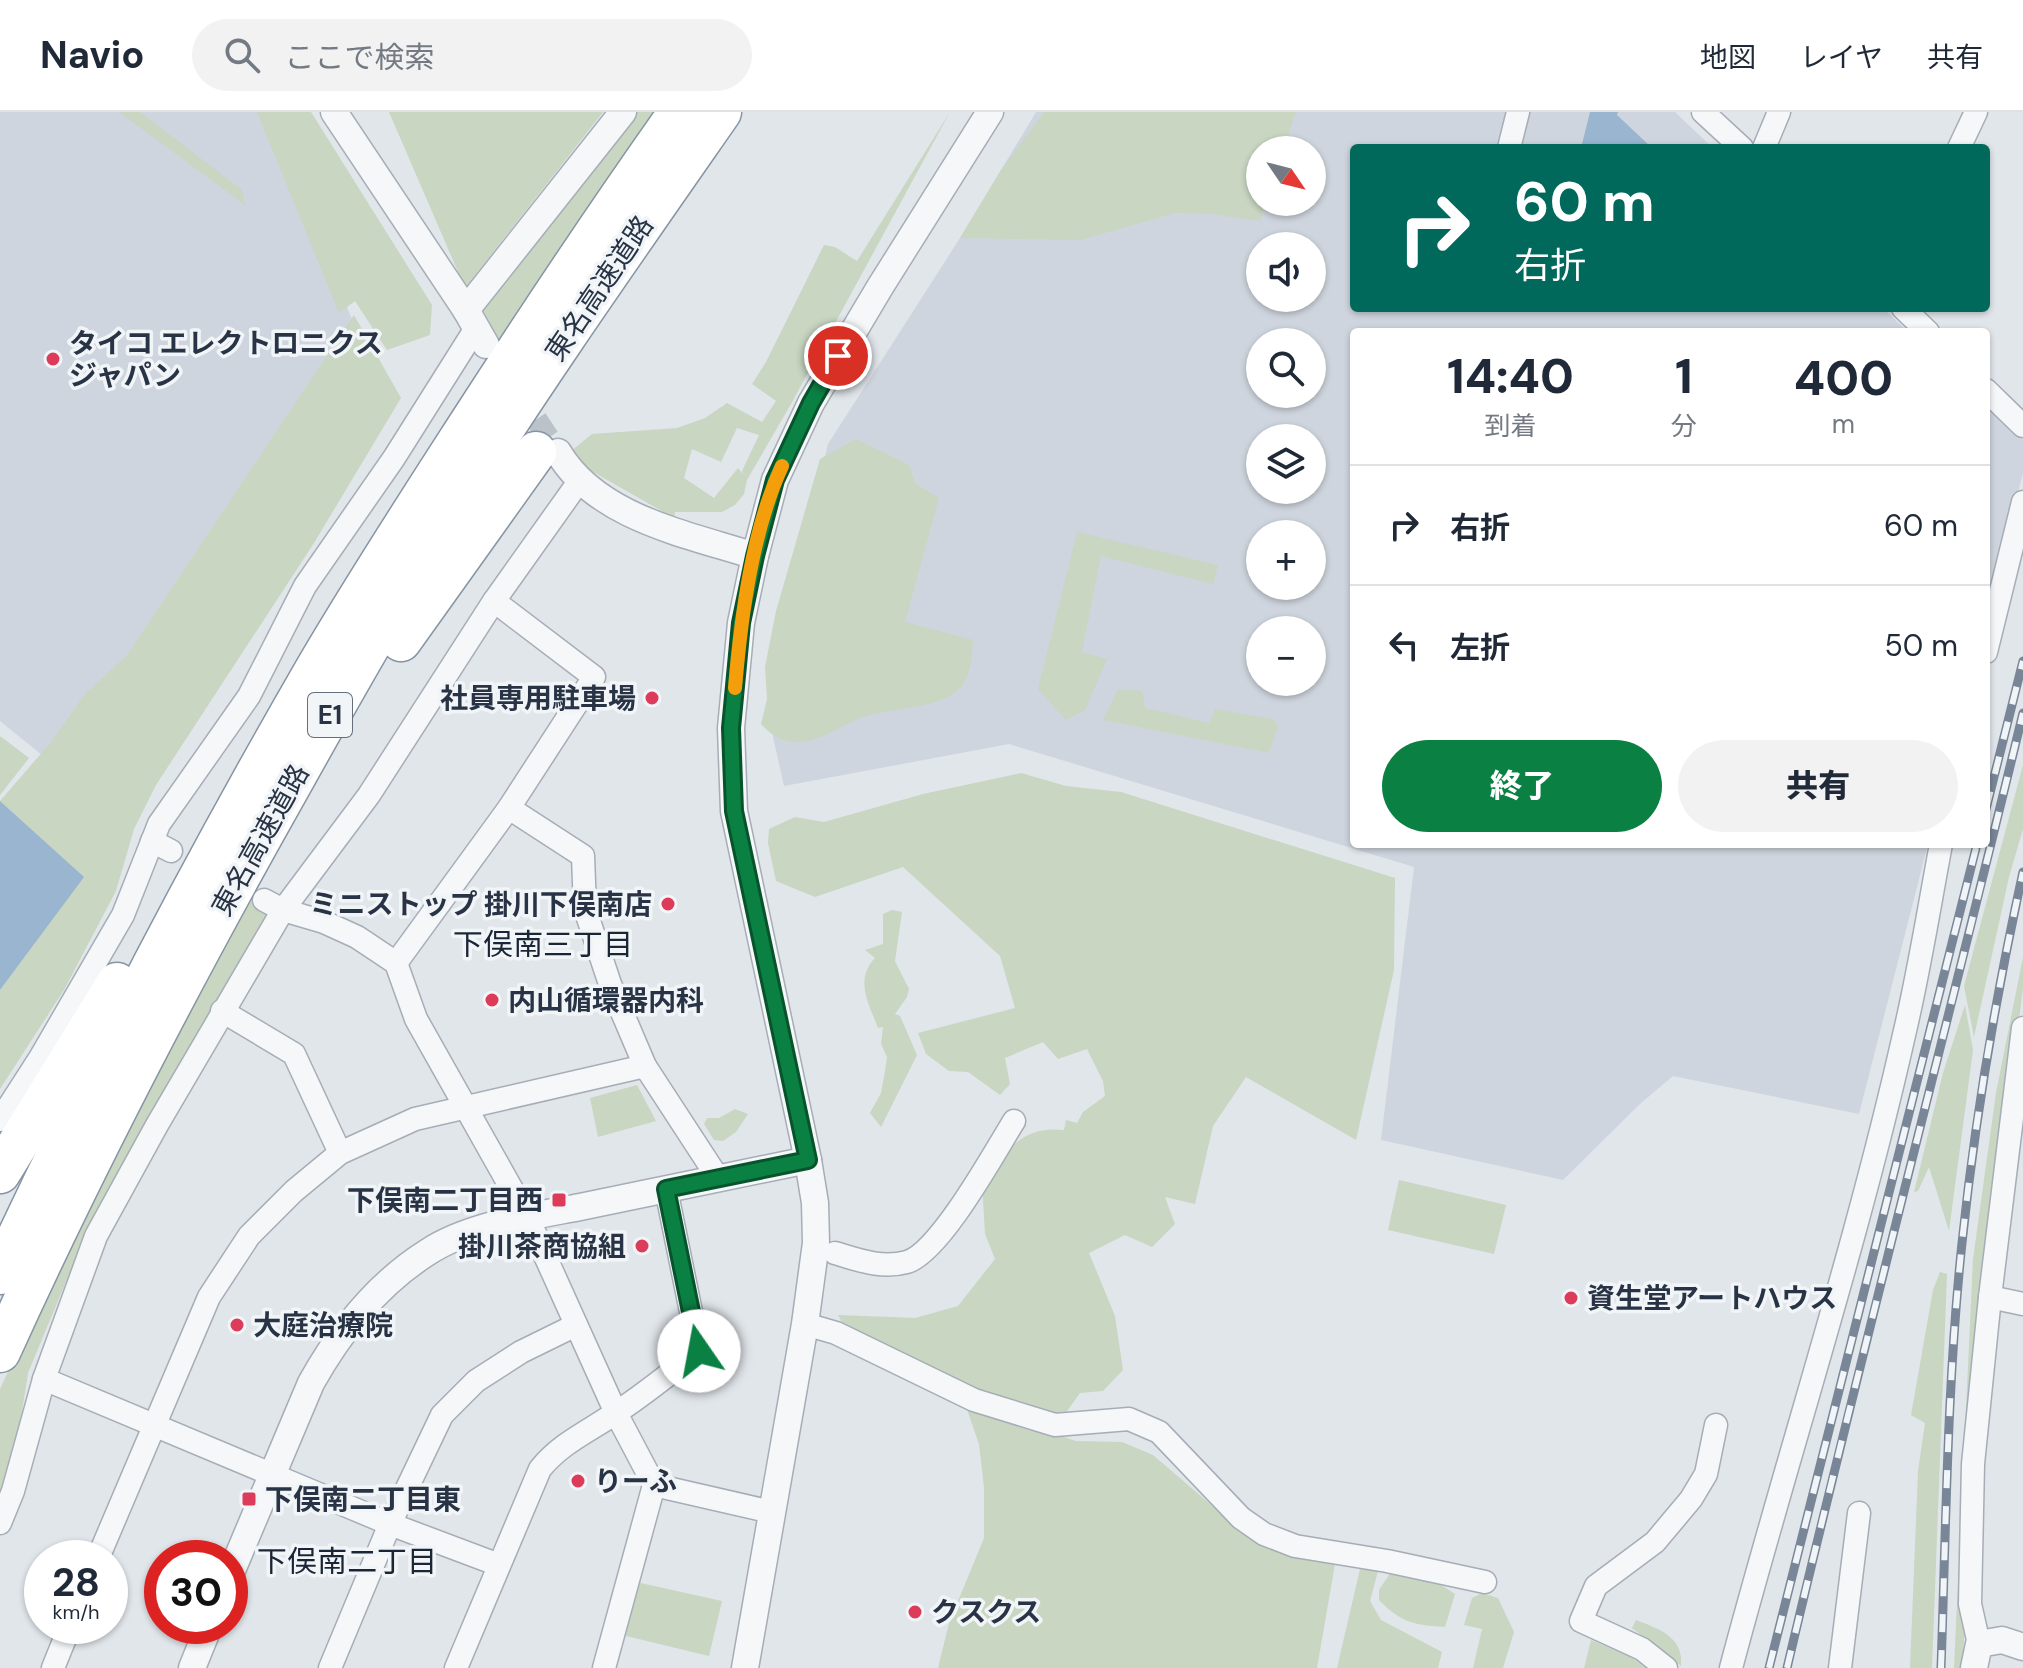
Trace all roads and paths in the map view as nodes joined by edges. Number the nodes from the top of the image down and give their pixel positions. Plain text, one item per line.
1 (334, 112) edge
2 (623, 112) edge
3 (679, 112) edge
4 (721, 112) edge
5 (990, 112) edge
6 (1518, 112) edge
7 (1703, 112) edge
8 (1779, 112) edge
9 (1976, 112) edge
10 (1510, 144) edge
11 (1738, 144) edge
12 (1766, 144) edge
13 (1961, 144) edge
14 (1907, 312) edge
15 (476, 327) junction
16 (1924, 328) edge
17 (1990, 394) edge
18 (2023, 426) edge
19 (547, 452) joint
20 (580, 480) junction
21 (2023, 502) edge
22 (755, 556) junction
23 (494, 601) junction
24 (1990, 636) edge
25 (317, 666) junction
26 (509, 808) junction
27 (1940, 848) edge
28 (263, 894) junction
29 (396, 963) junction
30 (222, 1011) junction
31 (2023, 1028) edge
32 (645, 1066) junction
33 (464, 1108) junction
34 (0, 1120) edge
35 (1014, 1121) dead end
36 (340, 1153) junction
37 (808, 1160) junction
38 (0, 1173) edge
39 (718, 1178) junction
40 (666, 1189) junction
41 (528, 1218) junction
42 (835, 1253) dead end
43 (0, 1274) edge
44 (1990, 1297) junction
45 (2023, 1304) edge
46 (805, 1324) junction
47 (576, 1325) junction
48 (0, 1352) edge
49 (44, 1379) junction
50 (616, 1413) junction
51 (153, 1425) junction
52 (1716, 1425) dead end
53 (272, 1473) junction
54 (654, 1485) junction
55 (772, 1512) junction
56 (1859, 1513) dead end
57 (0, 1523) edge
58 (390, 1524) junction
59 (105, 1540) edge
60 (244, 1540) edge
61 (499, 1565) junction
62 (1485, 1582) dead end
63 (63, 1644) edge
64 (202, 1644) edge
65 (2023, 1647) edge
66 (1976, 1656) edge
67 (53, 1668) edge
68 (192, 1668) edge
69 (330, 1668) edge
70 (456, 1668) edge
71 (604, 1668) edge
72 (745, 1668) edge
73 (1666, 1668) edge
74 (1731, 1668) edge
75 (1840, 1668) edge

1 - 15 street
2 - 15 street
3 - 25 highway, 東名高速道路 / E1
4 - 28 highway, 東名高速道路 / E1
5 - 22 street
6 - 10 street
7 - 11 street
8 - 12 street
9 - 13 street
14 - 16 street
15 - 34 street
17 - 18 street
19 - 20 street
19 - 28 highway
20 - 22 street
20 - 23 street
21 - 24 street
22 - 37 street
23 - 26 street
23 - 28 street
25 - 38 highway
25 - 43 highway, 東名高速道路 / E1
26 - 29 street
26 - 32 street
27 - 74 street
28 - 29 street
28 - 30 street
28 - 48 highway, 東名高速道路 / E1
29 - 33 street
30 - 36 street
30 - 49 street
31 - 44 street
32 - 33 street
32 - 39 street
33 - 36 street
33 - 41 street
35 - 42 street
36 - 51 street
37 - 39 street
37 - 46 street
39 - 40 street
40 - 41 street
40 - 50 street
41 - 47 street
41 - 53 street
44 - 45 street
44 - 66 street
46 - 55 street
46 - 62 street
47 - 50 street
47 - 58 street
49 - 51 street
49 - 57 street
50 - 54 street
50 - 61 street
51 - 53 street
51 - 59 street
52 - 73 street
53 - 58 street
53 - 60 street
54 - 55 street
54 - 71 street
55 - 72 street
56 - 75 street
58 - 61 street
58 - 69 street
61 - 70 street
63 - 67 street
64 - 68 street
65 - 66 street

